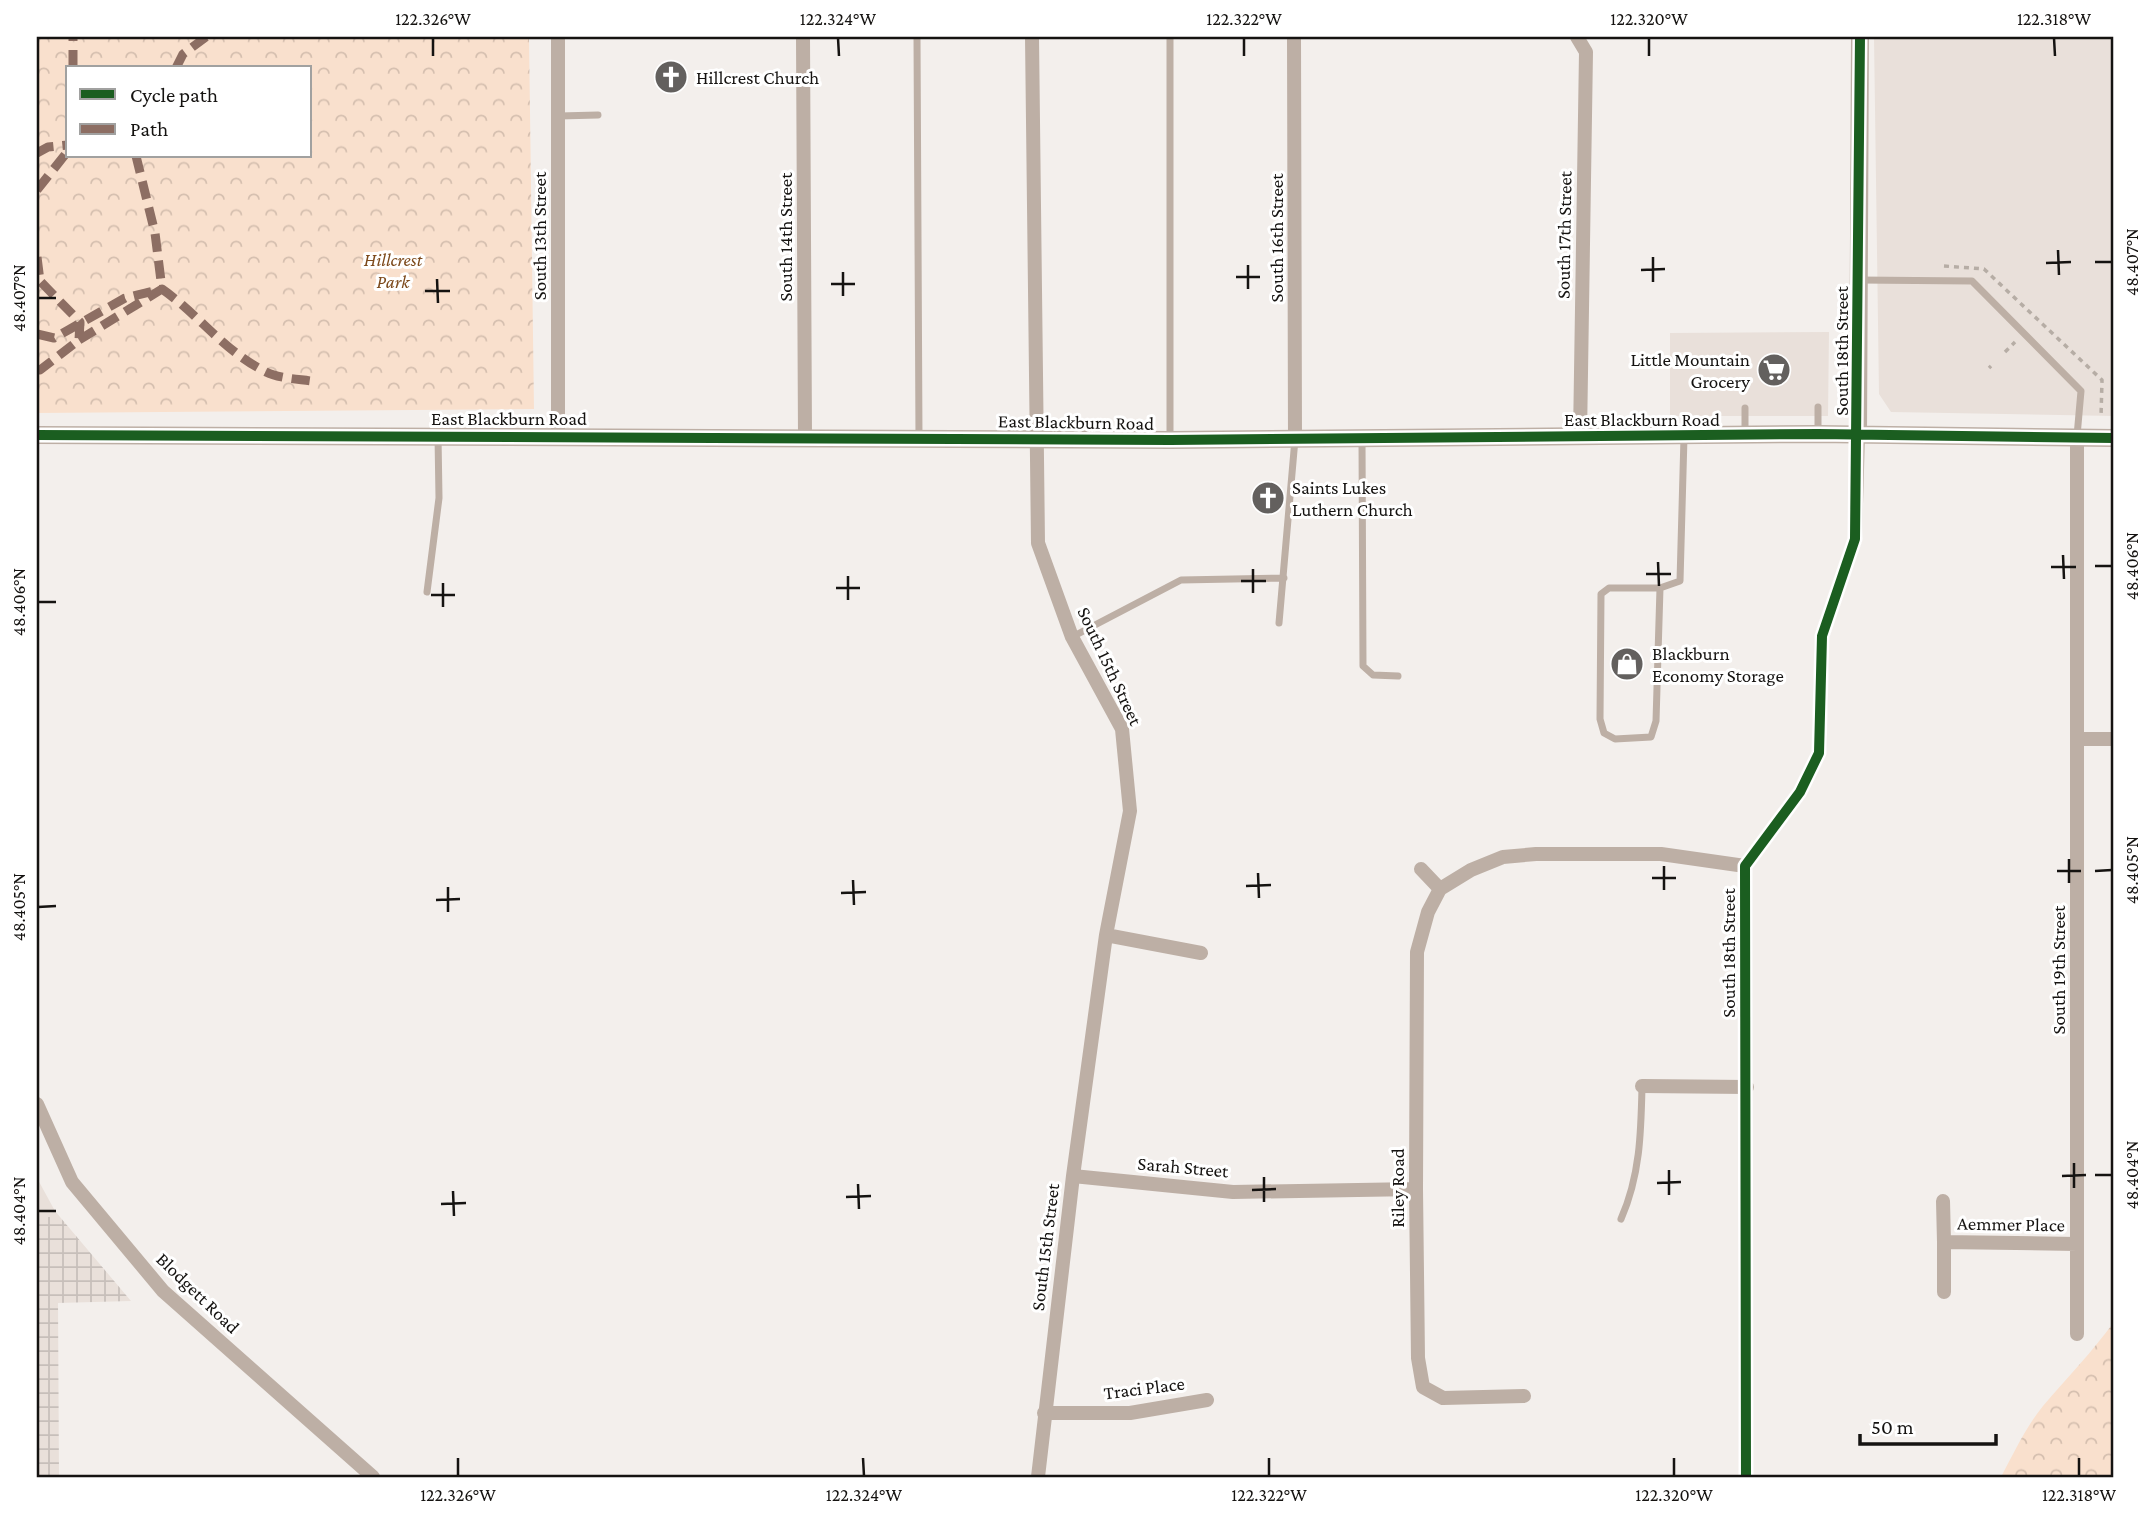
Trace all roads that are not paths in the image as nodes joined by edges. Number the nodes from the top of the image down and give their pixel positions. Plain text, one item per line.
1 (558, 37) edge
2 (803, 37) edge
3 (917, 37) edge
4 (1032, 37) edge
5 (1170, 37) edge
6 (1294, 37) edge
7 (1577, 37) edge
8 (1860, 37) edge
9 (598, 115) dead end
10 (559, 116) junction
11 (1858, 280) junction
12 (1818, 407) dead end
13 (1745, 408) dead end
14 (1818, 434) junction
15 (37, 435) edge
16 (1858, 435) junction
17 (438, 436) junction
18 (558, 436) junction
19 (805, 436) junction
20 (1684, 436) junction
21 (1745, 436) junction
22 (1580, 437) junction
23 (1035, 438) junction
24 (2077, 438) junction
25 (2114, 438) edge
26 (919, 439) junction
27 (1295, 439) junction
28 (1362, 439) junction
29 (1170, 440) junction
30 (1284, 578) junction
31 (1660, 588) junction
32 (427, 592) dead end
33 (1279, 623) dead end
34 (1072, 638) junction
35 (1398, 676) dead end
36 (2114, 738) edge
37 (2078, 739) junction
38 (1745, 866) junction
39 (1421, 869) dead end
40 (1440, 889) junction
41 (1106, 935) junction
42 (1201, 953) dead end
43 (1642, 1086) joint
44 (1747, 1087) junction
45 (37, 1104) edge
46 (1073, 1175) junction
47 (1416, 1189) junction
48 (1943, 1200) dead end
49 (1621, 1219) dead end
50 (1944, 1242) junction
51 (2077, 1244) junction
52 (1944, 1292) dead end
53 (2077, 1334) dead end
54 (1524, 1396) dead end
55 (1207, 1400) dead end
56 (1044, 1413) junction
57 (373, 1477) edge
58 (1038, 1477) edge
59 (1746, 1477) edge

1 - 10 street, South 13th Street
2 - 19 street, South 14th Street
3 - 26 lane
4 - 23 street, South 15th Street
5 - 29 lane
6 - 27 street, South 16th Street
7 - 22 street, South 17th Street
8 - 11 street, South 18th Street
9 - 10 lane
10 - 18 street, South 13th Street
11 - 16 street, South 18th Street
11 - 24 lane
12 - 14 lane
13 - 21 lane
14 - 16 street, East Blackburn Road
14 - 21 street, East Blackburn Road
15 - 17 street, East Blackburn Road
16 - 24 street, East Blackburn Road
16 - 38 street, South 18th Street
17 - 18 street, East Blackburn Road
17 - 32 lane
18 - 19 street, East Blackburn Road
19 - 26 street, East Blackburn Road
20 - 21 street, East Blackburn Road
20 - 22 street, East Blackburn Road
20 - 31 lane
22 - 28 street, East Blackburn Road
23 - 26 street, East Blackburn Road
23 - 29 street, East Blackburn Road
23 - 34 street, South 15th Street
24 - 25 street, East Blackburn Road
24 - 37 street, South 19th Street
27 - 28 street, East Blackburn Road
27 - 29 street, East Blackburn Road
27 - 30 lane
28 - 35 lane
30 - 33 lane
30 - 34 lane
31 - 31 lane
34 - 41 street, South 15th Street
36 - 37 street
37 - 51 street, South 19th Street
38 - 40 street
38 - 44 street, South 18th Street
39 - 40 street
40 - 47 street, Riley Road
41 - 42 street
41 - 46 street, South 15th Street
43 - 44 street
43 - 49 lane
44 - 59 street, South 18th Street
45 - 57 street, Blodgett Road
46 - 47 street, Sarah Street
46 - 56 street, South 15th Street
47 - 54 street, Riley Road
48 - 50 street, Aemmer Place
50 - 51 street, Aemmer Place
50 - 52 street, Aemmer Place
51 - 53 street, South 19th Street
55 - 56 street, Traci Place
56 - 58 street, South 15th Street

